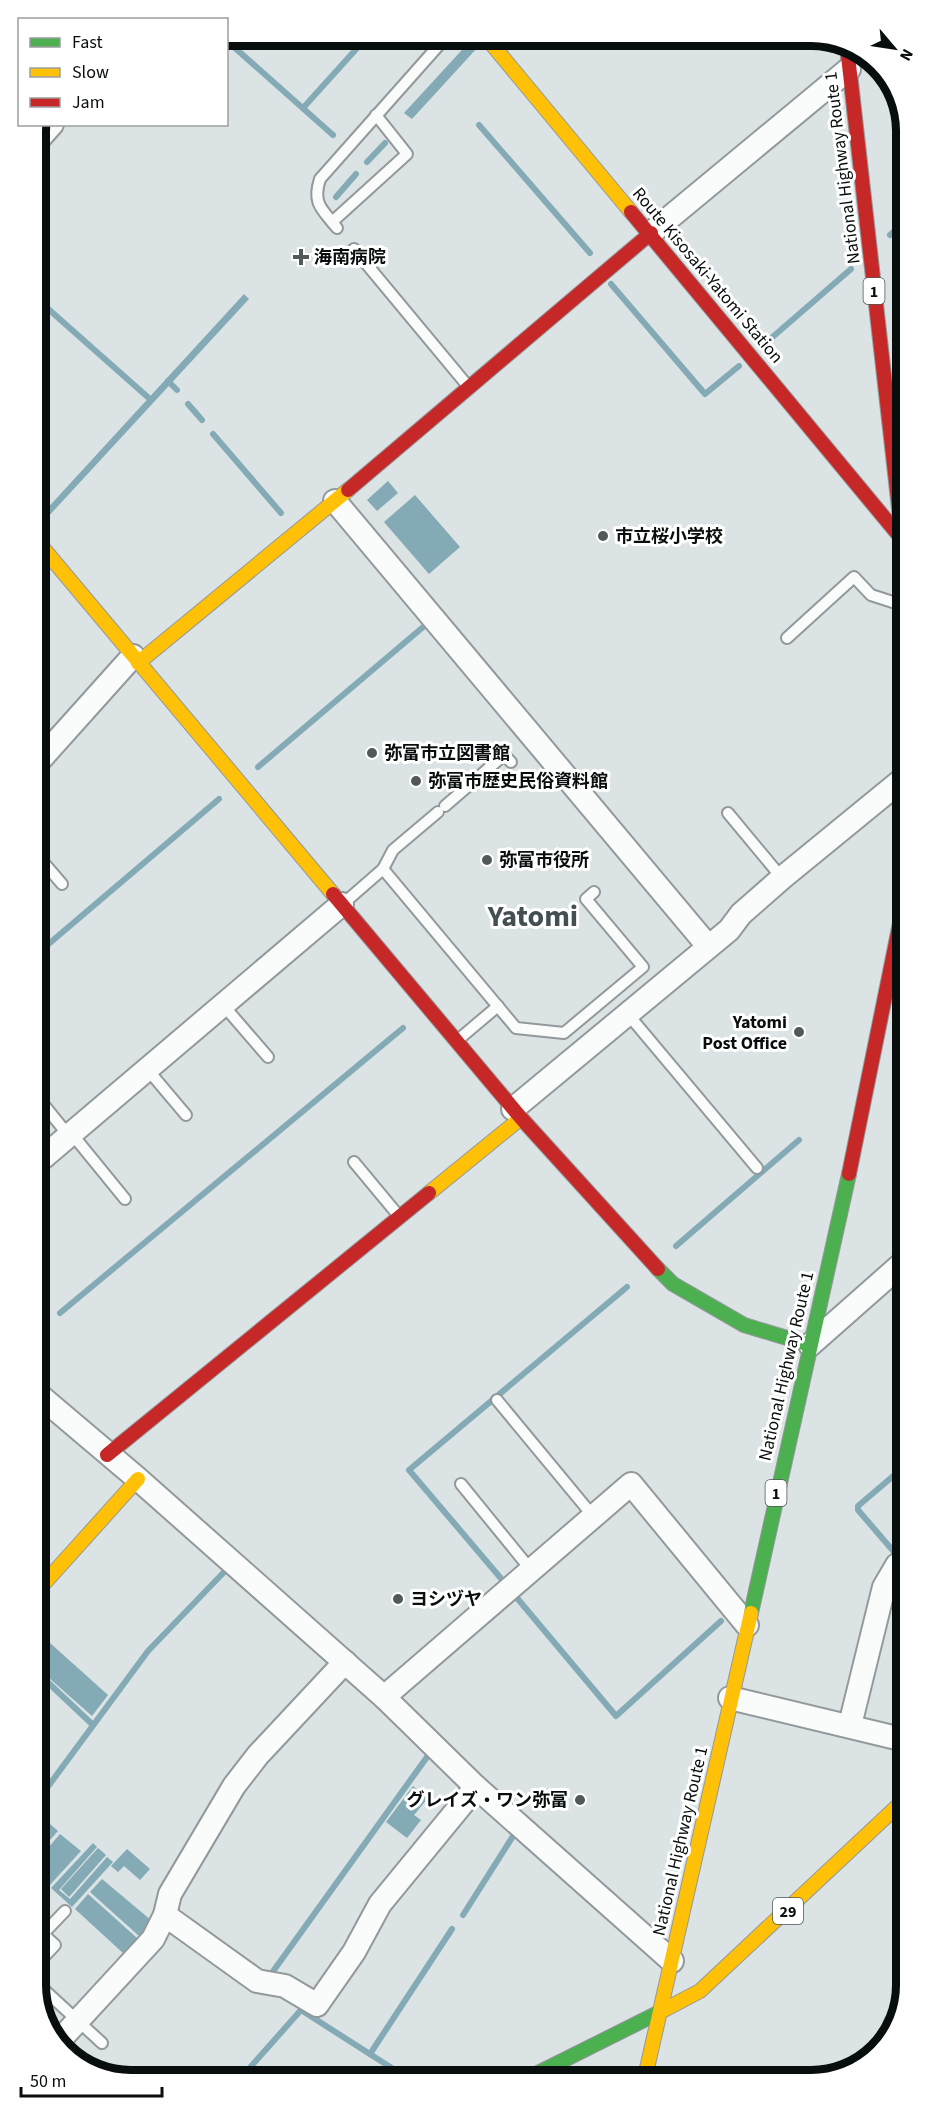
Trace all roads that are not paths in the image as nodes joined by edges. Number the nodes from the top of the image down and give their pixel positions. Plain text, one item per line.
1 (438, 46) edge
2 (494, 47) edge
3 (851, 58) edge
4 (376, 115) junction
5 (651, 233) junction
6 (354, 249) dead end
7 (469, 388) junction
8 (896, 431) edge
9 (335, 501) junction
10 (896, 530) edge
11 (47, 553) edge
12 (896, 603) edge
13 (787, 638) dead end
14 (136, 659) junction
15 (47, 753) edge
16 (511, 762) dead end
17 (896, 785) edge
18 (728, 813) dead end
19 (47, 866) edge
20 (383, 869) junction
21 (782, 878) junction
22 (62, 884) dead end
23 (594, 892) dead end
24 (342, 904) junction
25 (896, 942) edge
26 (708, 946) junction
27 (224, 1006) junction
28 (498, 1006) junction
29 (627, 1013) junction
30 (457, 1041) junction
31 (268, 1057) dead end
32 (148, 1070) junction
33 (46, 1108) edge
34 (517, 1113) junction
35 (186, 1115) dead end
36 (71, 1135) junction
37 (46, 1155) edge
38 (354, 1162) dead end
39 (757, 1168) dead end
40 (125, 1199) dead end
41 (400, 1216) junction
42 (896, 1269) edge
43 (810, 1345) junction
44 (497, 1400) dead end
45 (46, 1402) edge
46 (107, 1455) junction
47 (138, 1479) junction
48 (461, 1484) dead end
49 (593, 1516) junction
50 (896, 1566) edge
51 (531, 1570) junction
52 (46, 1581) edge
53 (747, 1625) junction
54 (345, 1662) junction
55 (384, 1697) junction
56 (730, 1698) junction
57 (850, 1725) junction
58 (896, 1738) edge
59 (476, 1787) junction
60 (896, 1808) edge
61 (64, 1911) dead end
62 (165, 1915) junction
63 (46, 1931) edge
64 (46, 1937) edge
65 (46, 1955) edge
66 (672, 1961) junction
67 (47, 1992) edge
68 (662, 2011) junction
69 (78, 2020) junction
70 (63, 2036) edge
71 (102, 2043) dead end
72 (544, 2070) edge
73 (647, 2070) edge

1 - 4 lane
2 - 5 main road, Route Kisosaki-Yatomi Station
3 - 5 street
3 - 8 main road, National Highway Route 1 / 1
4 - 4 lane
5 - 7 main road
5 - 10 main road, Route Kisosaki-Yatomi Station
6 - 7 lane
7 - 9 main road
9 - 14 main road
9 - 26 street
11 - 14 main road
12 - 13 lane
14 - 15 street
14 - 24 main road
16 - 20 lane
17 - 21 street
18 - 21 lane
19 - 22 lane
20 - 24 lane
20 - 28 lane
21 - 26 street
23 - 28 lane
24 - 27 street
24 - 30 main road
25 - 43 main road, National Highway Route 1 / 1
26 - 29 street
27 - 31 lane
27 - 32 street
28 - 30 lane
29 - 34 street
29 - 39 lane
30 - 34 main road
32 - 35 lane
32 - 36 street
33 - 36 lane
34 - 41 main road
34 - 43 main road
36 - 37 street
36 - 40 lane
38 - 41 lane
41 - 46 main road
42 - 43 street
43 - 53 main road, National Highway Route 1 / 1
44 - 49 lane
45 - 46 street
46 - 47 street
47 - 52 main road
47 - 54 street
48 - 51 lane
49 - 51 street
49 - 53 street
50 - 57 street
51 - 55 street
53 - 56 main road, National Highway Route 1 / 1
54 - 55 street
54 - 62 street
55 - 59 street
56 - 57 street
56 - 66 main road, National Highway Route 1 / 1
57 - 58 street
59 - 62 street
59 - 66 street
60 - 68 main road, 29
61 - 63 lane
62 - 69 street
64 - 65 lane
66 - 68 main road, National Highway Route 1 / 1
67 - 69 lane
68 - 72 main road
68 - 73 main road, National Highway Route 1 / 1
69 - 70 street
69 - 71 lane

